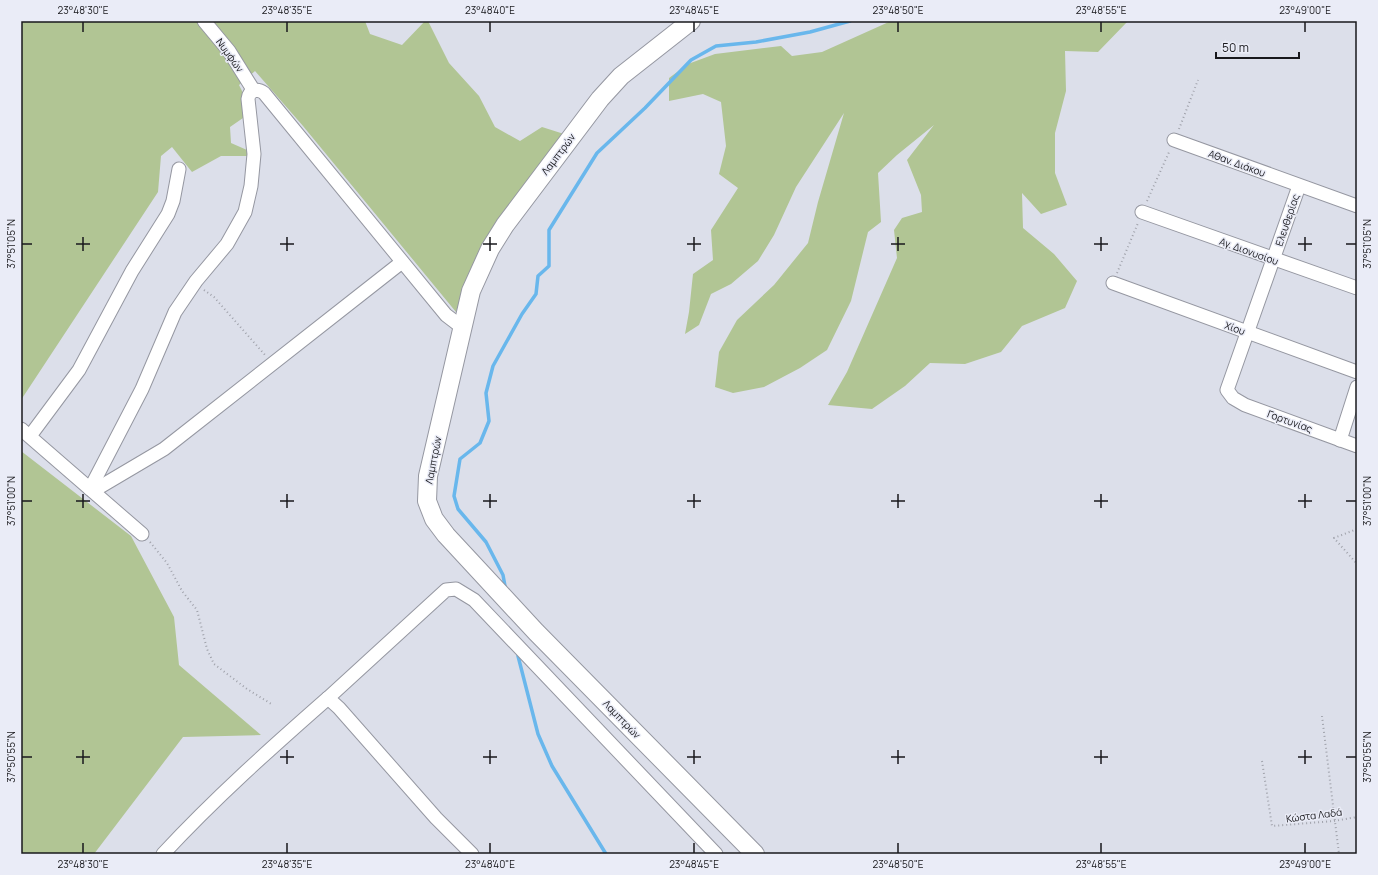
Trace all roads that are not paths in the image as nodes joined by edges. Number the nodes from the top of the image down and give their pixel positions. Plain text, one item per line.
1 (204, 21) edge
2 (691, 21) edge
3 (254, 91) junction
4 (1174, 140) road end
5 (179, 169) dead end
6 (1299, 186) junction
7 (1357, 206) edge
8 (1142, 212) road end
9 (1273, 259) junction
10 (402, 262) junction
11 (1112, 283) road end
12 (1357, 288) edge
13 (462, 328) junction
14 (1247, 333) junction
15 (1357, 372) edge
16 (1357, 387) edge
17 (1227, 390) joint
18 (25, 432) edge
19 (1340, 440) junction
20 (1357, 446) edge
21 (92, 490) junction
22 (142, 534) road end
23 (328, 698) junction
24 (163, 854) edge
25 (472, 854) edge
26 (716, 854) edge
27 (755, 854) edge

1 - 3 street, Νυμφών
2 - 13 street, Λαμπτρών
3 - 10 street
3 - 21 street
4 - 6 street, Αθαν. Διάκου
5 - 18 street
6 - 7 street, Αθαν. Διάκου
6 - 9 street, Ελευθερίας
8 - 9 street, Αγ. Διονυσίου
9 - 12 street, Αγ. Διονυσίου
9 - 14 street, Ελευθερίας
10 - 13 street
10 - 21 street
11 - 14 street, Χίου
13 - 27 street, Λαμπτρών
14 - 15 street, Χίου
14 - 17 street, Ελευθερίας
16 - 19 street
17 - 19 street, Γορτυνίας
18 - 21 street
19 - 20 street, Γορτυνίας
21 - 22 street
23 - 24 street
23 - 25 street
23 - 26 street

